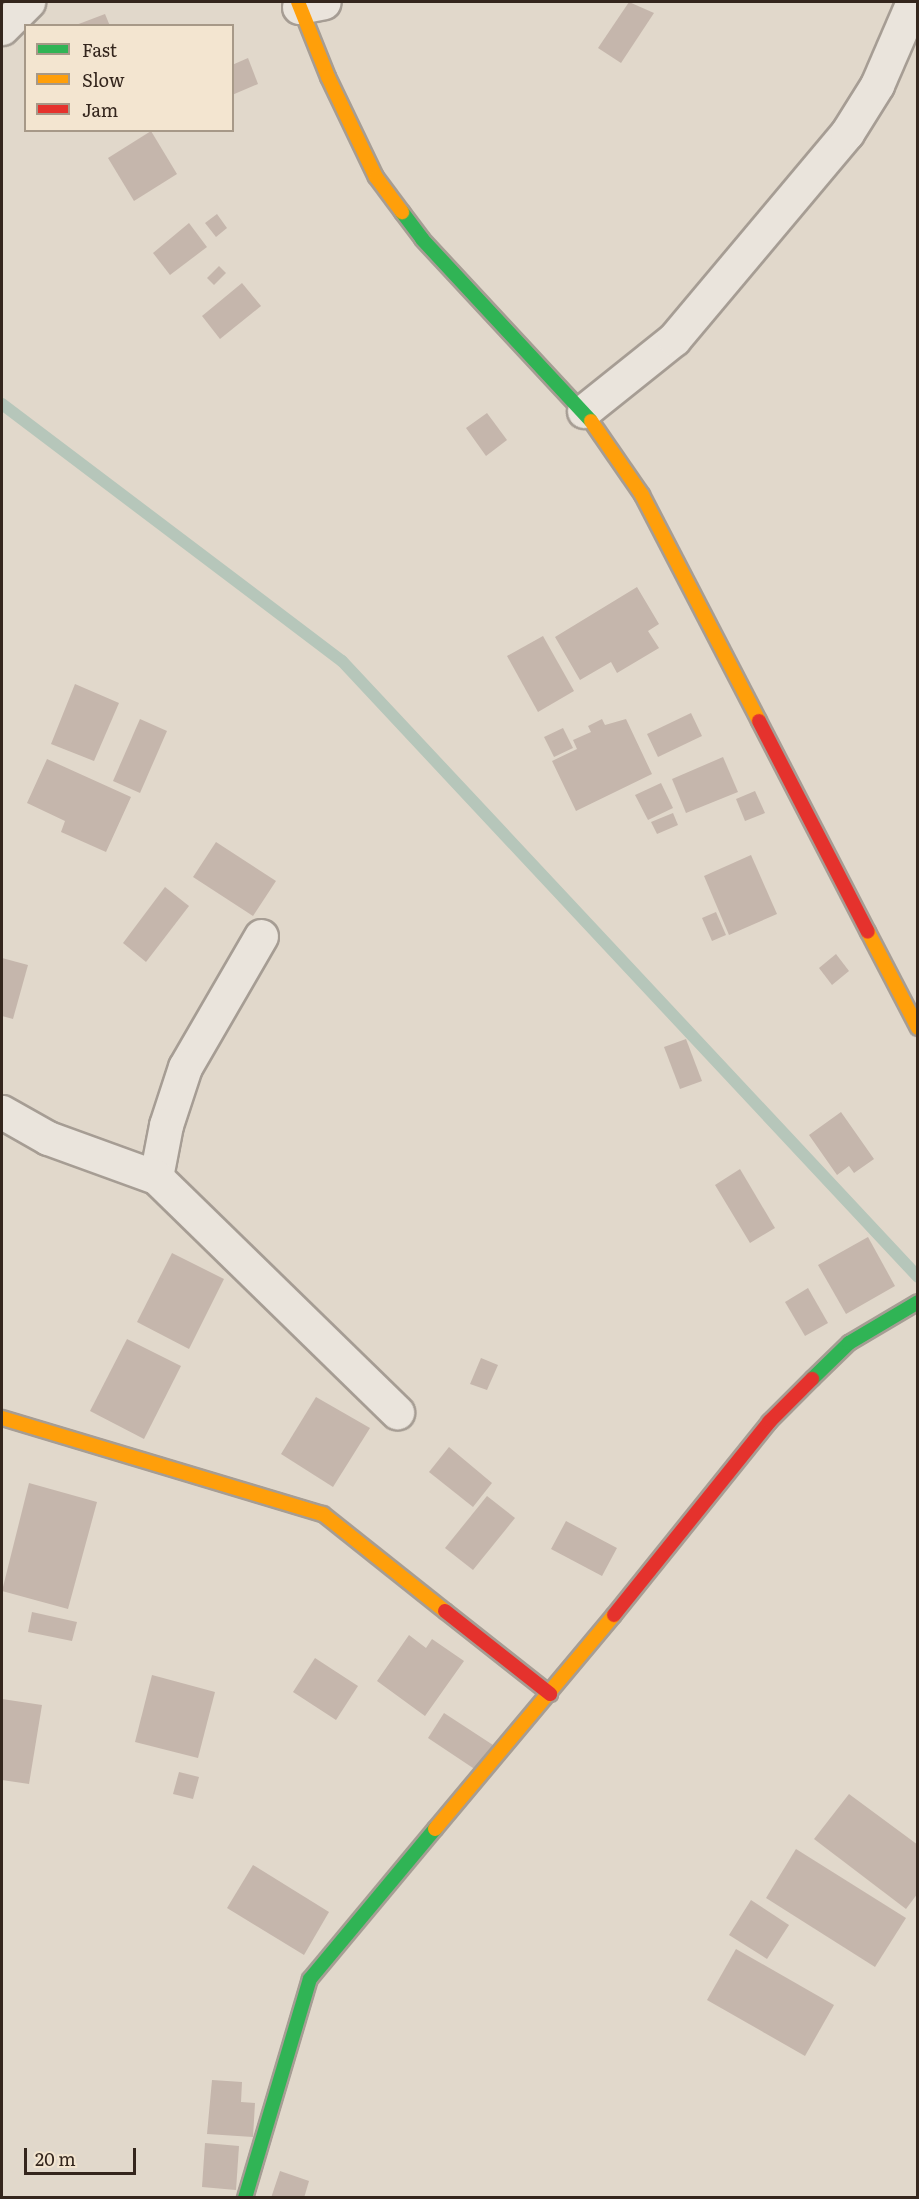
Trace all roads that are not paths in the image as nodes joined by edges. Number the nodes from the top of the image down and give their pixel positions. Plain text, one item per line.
1 (28, 2) edge
2 (913, 2) edge
3 (307, 3) edge
4 (2, 28) edge
5 (584, 411) junction
6 (261, 936) dead end
7 (918, 1028) edge
8 (2, 1112) edge
9 (156, 1177) junction
10 (918, 1302) edge
11 (397, 1412) dead end
12 (2, 1418) edge
13 (550, 1694) junction
14 (245, 2198) edge

1 - 4 street
2 - 5 street
3 - 5 street
5 - 7 street
6 - 9 street
8 - 9 street
9 - 11 street
10 - 13 street
12 - 13 street
13 - 14 street

